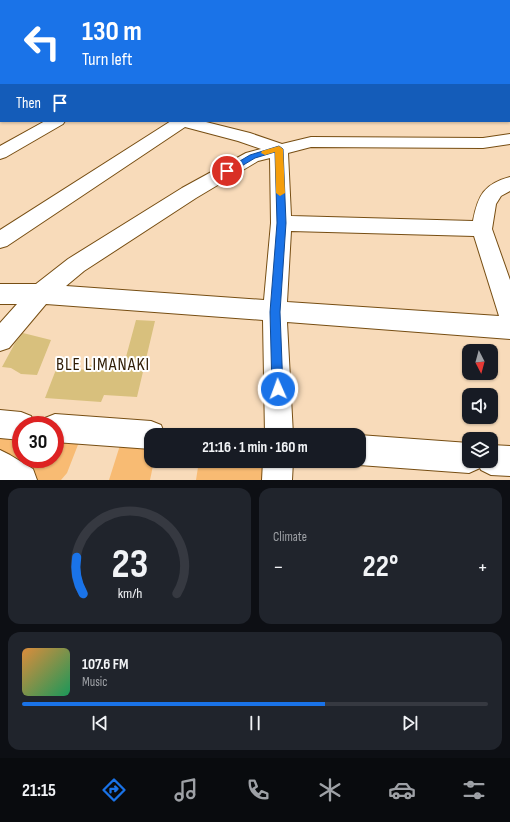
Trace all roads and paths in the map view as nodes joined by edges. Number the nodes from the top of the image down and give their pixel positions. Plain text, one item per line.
1 (56, 122) edge
2 (181, 122) edge
3 (187, 122) edge
4 (510, 139) edge
5 (279, 149) junction
6 (0, 153) edge
7 (510, 183) edge
8 (281, 223) junction
9 (482, 228) junction
10 (0, 240) edge
11 (0, 294) edge
12 (41, 294) junction
13 (275, 312) junction
14 (510, 314) edge
15 (510, 328) edge
16 (0, 340) edge
17 (0, 424) edge
18 (12, 425) edge
19 (279, 428) edge
20 (64, 429) edge
21 (144, 435) edge
22 (366, 451) edge
23 (462, 457) edge
24 (498, 460) edge
25 (510, 461) edge
26 (0, 465) edge
27 (278, 468) edge
28 (22, 480) edge
29 (277, 480) edge

1 - 6 street
2 - 10 street
3 - 5 street
4 - 5 street
5 - 8 street
5 - 12 street
7 - 9 street
8 - 9 street
8 - 13 street
9 - 14 street
11 - 12 street
12 - 13 street
12 - 16 street
13 - 15 street
13 - 19 street
17 - 18 street
20 - 21 street
22 - 23 street
24 - 25 street
26 - 28 street
27 - 29 street

